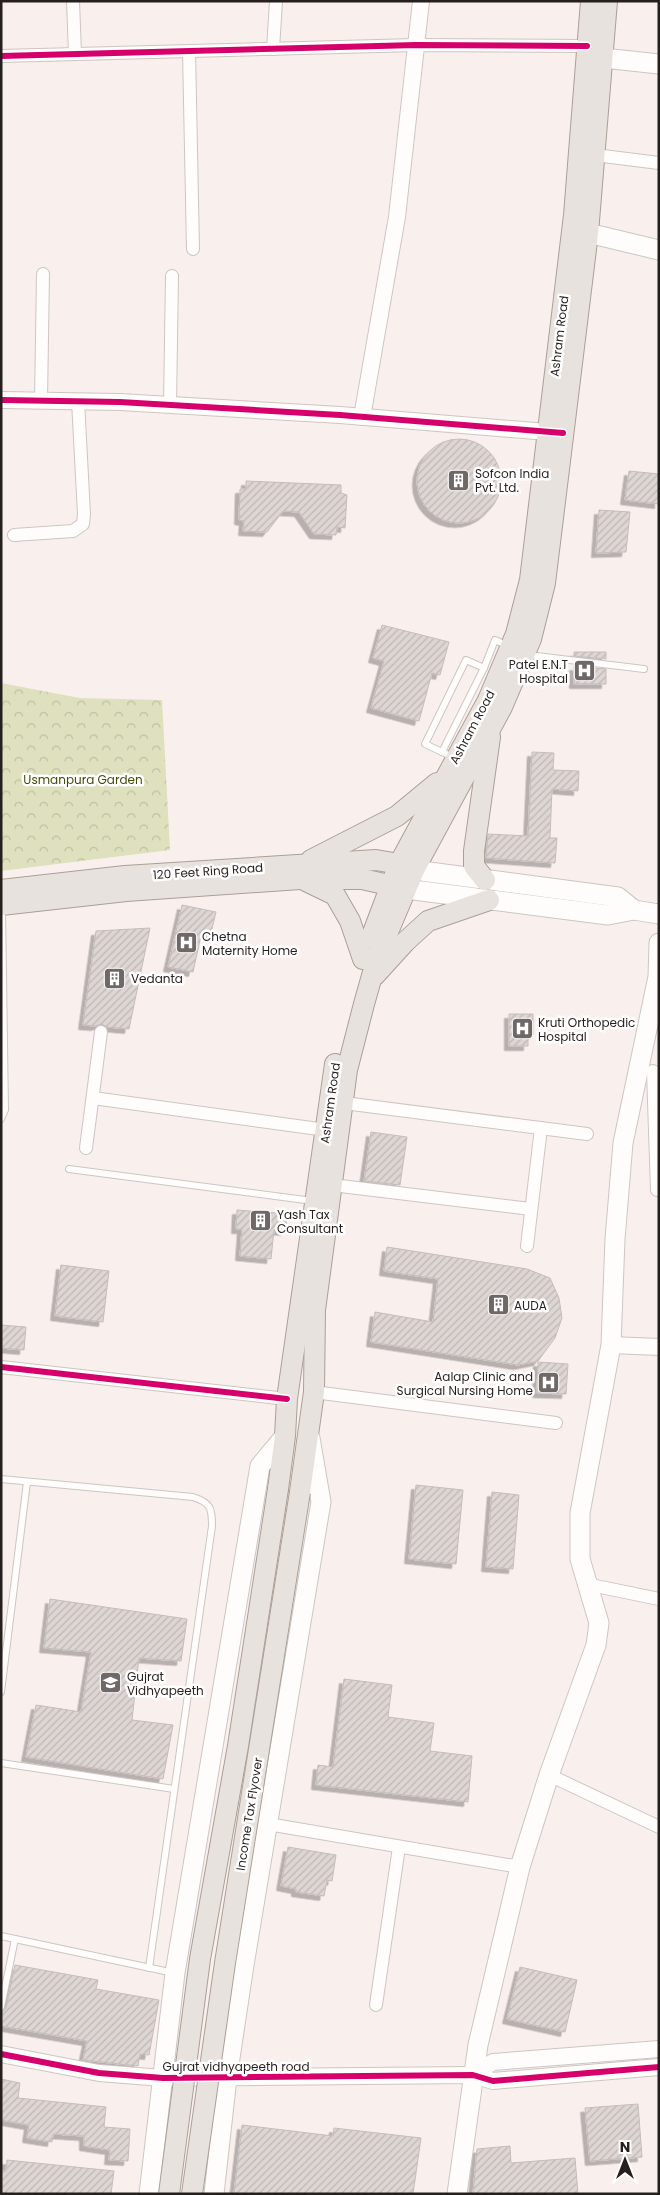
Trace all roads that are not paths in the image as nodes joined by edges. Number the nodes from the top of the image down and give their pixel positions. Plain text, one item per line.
1 (73, 1) edge
2 (276, 1) edge
3 (421, 1) edge
4 (591, 1) edge
5 (607, 1) edge
6 (416, 45) junction
7 (273, 49) junction
8 (189, 51) junction
9 (595, 52) junction
10 (75, 54) junction
11 (1, 56) edge
12 (659, 64) edge
13 (595, 155) junction
14 (659, 163) edge
15 (588, 233) junction
16 (193, 249) dead end
17 (659, 250) edge
18 (43, 274) dead end
19 (172, 276) dead end
20 (1, 400) edge
21 (41, 400) junction
22 (78, 401) junction
23 (170, 405) junction
24 (362, 417) junction
25 (555, 432) junction
26 (14, 535) dead end
27 (517, 651) junction
28 (484, 668) junction
29 (644, 669) dead end
30 (492, 723) junction
31 (449, 755) junction
32 (446, 776) junction
33 (406, 867) junction
34 (301, 872) junction
35 (485, 880) junction
36 (398, 887) junction
37 (2, 900) edge
38 (489, 900) junction
39 (634, 910) junction
40 (659, 914) edge
41 (659, 943) edge
42 (362, 960) junction
43 (371, 980) junction
44 (101, 1032) dead end
45 (650, 1071) edge
46 (93, 1098) junction
47 (344, 1103) junction
48 (1, 1119) edge
49 (541, 1128) junction
50 (326, 1130) junction
51 (587, 1134) dead end
52 (658, 1145) edge
53 (86, 1148) dead end
54 (69, 1169) dead end
55 (332, 1185) junction
56 (659, 1190) edge
57 (315, 1201) junction
58 (531, 1209) junction
59 (527, 1246) dead end
60 (611, 1345) junction
61 (659, 1347) edge
62 (1, 1367) edge
63 (314, 1392) junction
64 (287, 1399) junction
65 (556, 1423) dead end
66 (309, 1434) junction
67 (286, 1436) junction
68 (1, 1480) edge
69 (27, 1482) junction
70 (586, 1584) junction
71 (659, 1599) edge
72 (1, 1692) edge
73 (1, 1763) edge
74 (549, 1775) junction
75 (174, 1789) junction
76 (268, 1824) junction
77 (659, 1827) edge
78 (399, 1847) junction
79 (520, 1866) junction
80 (1, 1936) edge
81 (15, 1939) junction
82 (149, 1968) junction
83 (176, 1973) junction
84 (376, 2005) dead end
85 (1, 2007) edge
86 (659, 2049) edge
87 (1, 2054) edge
88 (659, 2067) edge
89 (473, 2075) junction
90 (163, 2078) junction
91 (227, 2078) junction
92 (149, 2194) edge
93 (168, 2194) edge
94 (192, 2194) edge
95 (214, 2194) edge
96 (457, 2194) edge

1 - 10 street
2 - 7 street
3 - 6 street
4 - 9 main road, Ashram Road
5 - 9 main road, Ashram Road
6 - 7 street
6 - 9 street
6 - 24 street
7 - 8 street
8 - 10 street
8 - 16 street
9 - 12 main road
9 - 13 main road, Ashram Road
9 - 25 main road, Ashram Road
10 - 11 street
13 - 14 street
13 - 15 main road, Ashram Road
15 - 17 main road
15 - 25 main road, Ashram Road
18 - 21 street
19 - 23 street
20 - 21 street
21 - 22 street
22 - 23 street
22 - 26 street
23 - 24 street
24 - 25 street
25 - 27 main road, Ashram Road
27 - 28 lane
27 - 29 lane
27 - 30 main road, Ashram Road
27 - 31 main road, Ashram Road
28 - 31 lane
28 - 31 lane
30 - 33 main road, Ashram Road
30 - 35 main road
31 - 32 main road, Ashram Road
32 - 33 main road, Ashram Road
32 - 34 main road
33 - 34 main road, 120 Feet Ring Road
33 - 35 main road
33 - 36 main road, Ashram Road
34 - 36 main road, 120 Feet Ring Road
34 - 37 main road, 120 Feet Ring Road
34 - 42 main road
35 - 39 main road
36 - 38 main road
36 - 42 main road, Ashram Road
36 - 43 main road, Ashram Road
37 - 48 lane
38 - 39 main road
38 - 43 main road
39 - 40 main road
41 - 45 main road
42 - 50 main road, Ashram Road
43 - 47 main road, Ashram Road
44 - 46 street
45 - 52 street
45 - 60 main road
46 - 50 street
46 - 53 street
47 - 49 street
47 - 55 main road, Ashram Road
49 - 51 street
49 - 58 street
50 - 57 main road, Ashram Road
52 - 56 street
54 - 57 lane
55 - 58 street
55 - 63 main road, Ashram Road
57 - 64 main road, Ashram Road
58 - 59 street
60 - 61 street
60 - 70 main road
62 - 64 street
63 - 65 street
63 - 66 main road, Ashram Road
64 - 67 main road, Ashram Road
66 - 76 main road
66 - 94 main road, Income Tax Flyover, bridge
67 - 83 main road
67 - 93 main road, Income Tax Flyover, bridge
68 - 69 lane
69 - 72 lane
69 - 75 lane
70 - 71 street
70 - 74 main road
73 - 75 lane
74 - 77 street
74 - 79 main road
75 - 82 lane
76 - 78 street
76 - 91 main road
78 - 79 street
78 - 84 street
79 - 89 main road
80 - 81 lane
81 - 82 lane
81 - 85 lane
82 - 83 lane
83 - 90 main road
86 - 89 street
87 - 90 street, Gujrat vidhyapeeth road
88 - 89 street, Gujrat vidhyapeeth road
89 - 91 street, Gujrat vidhyapeeth road
89 - 96 main road
90 - 91 street, Gujrat vidhyapeeth road
90 - 92 main road
91 - 95 main road

